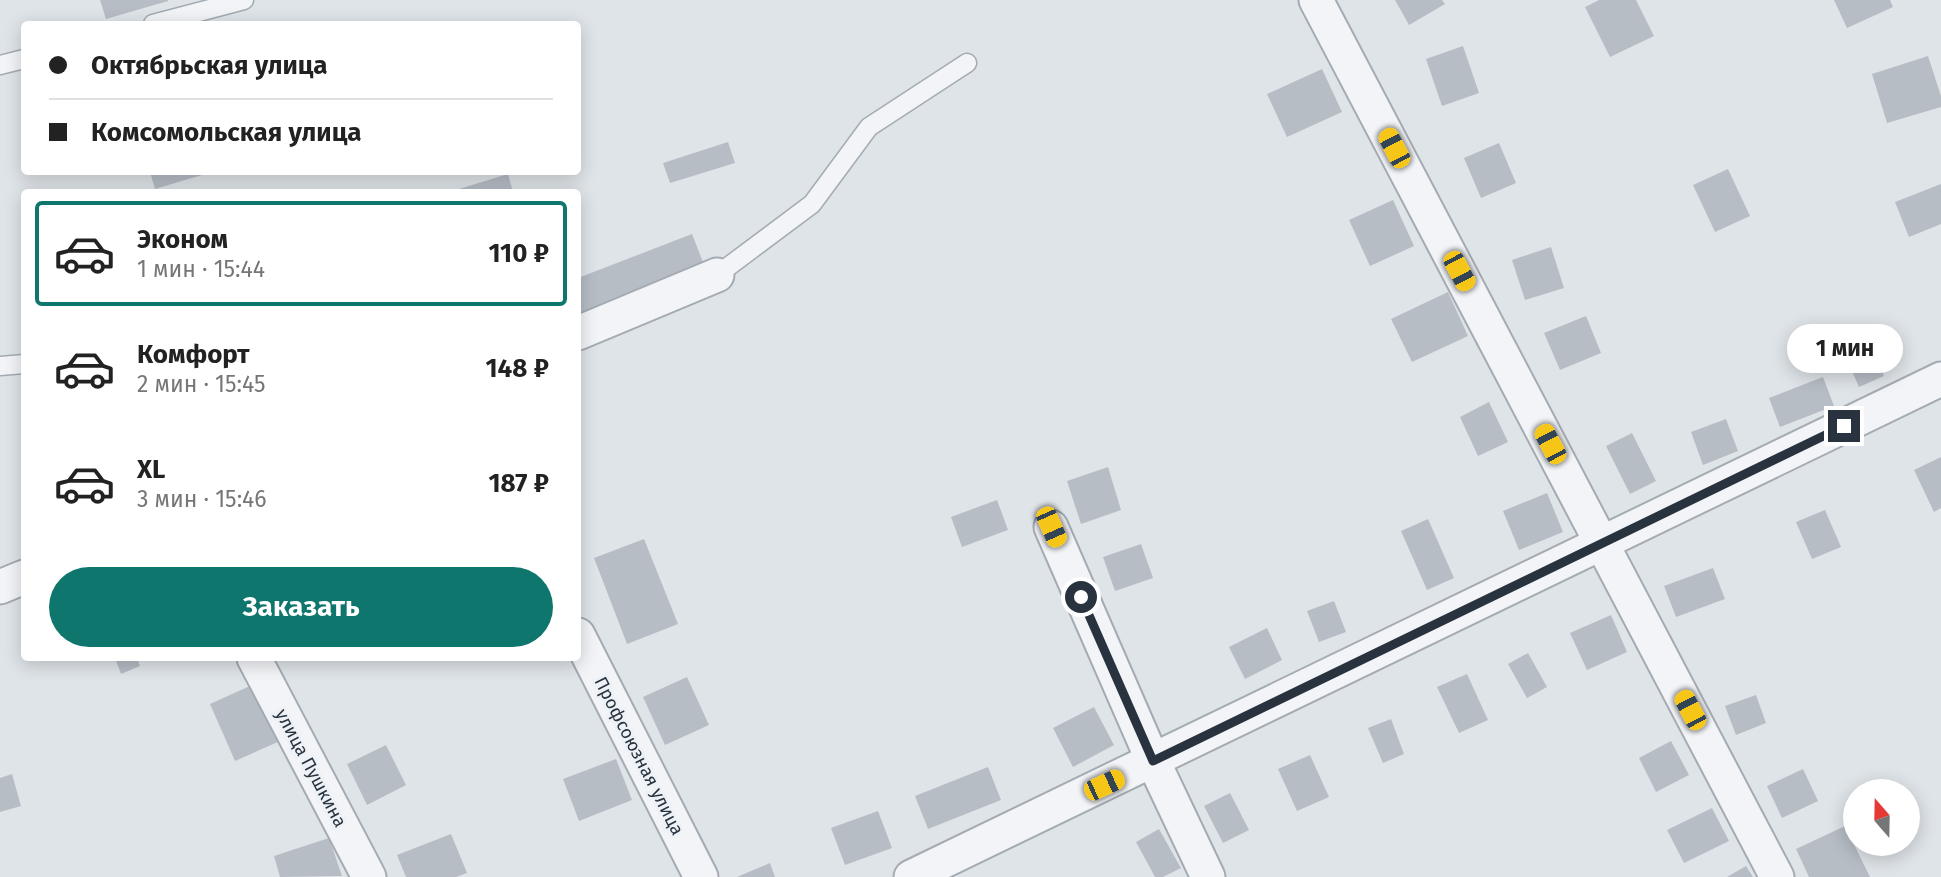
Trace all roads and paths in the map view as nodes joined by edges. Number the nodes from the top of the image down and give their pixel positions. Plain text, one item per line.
1 (244, 0) edge
2 (1316, 0) edge
3 (164, 21) edge
4 (21, 60) edge
5 (967, 63) dead end
6 (0, 65) edge
7 (717, 275) joint
8 (581, 332) edge
9 (21, 364) edge
10 (0, 366) edge
11 (1941, 379) edge
12 (1051, 527) dead end
13 (1602, 542) junction
14 (21, 578) edge
15 (0, 587) edge
16 (581, 641) edge
17 (256, 661) edge
18 (1153, 761) junction
19 (369, 877) edge
20 (701, 877) edge
21 (911, 877) edge
22 (1208, 877) edge
23 (1777, 877) edge

1 - 3 lane
2 - 13 street
4 - 6 lane
5 - 7 lane
7 - 8 street
9 - 10 lane
11 - 13 street
12 - 18 street
13 - 18 street
13 - 23 street
14 - 15 street
16 - 20 street, Профсоюзная улица
17 - 19 street, улица Пушкина
18 - 21 street
18 - 22 street

